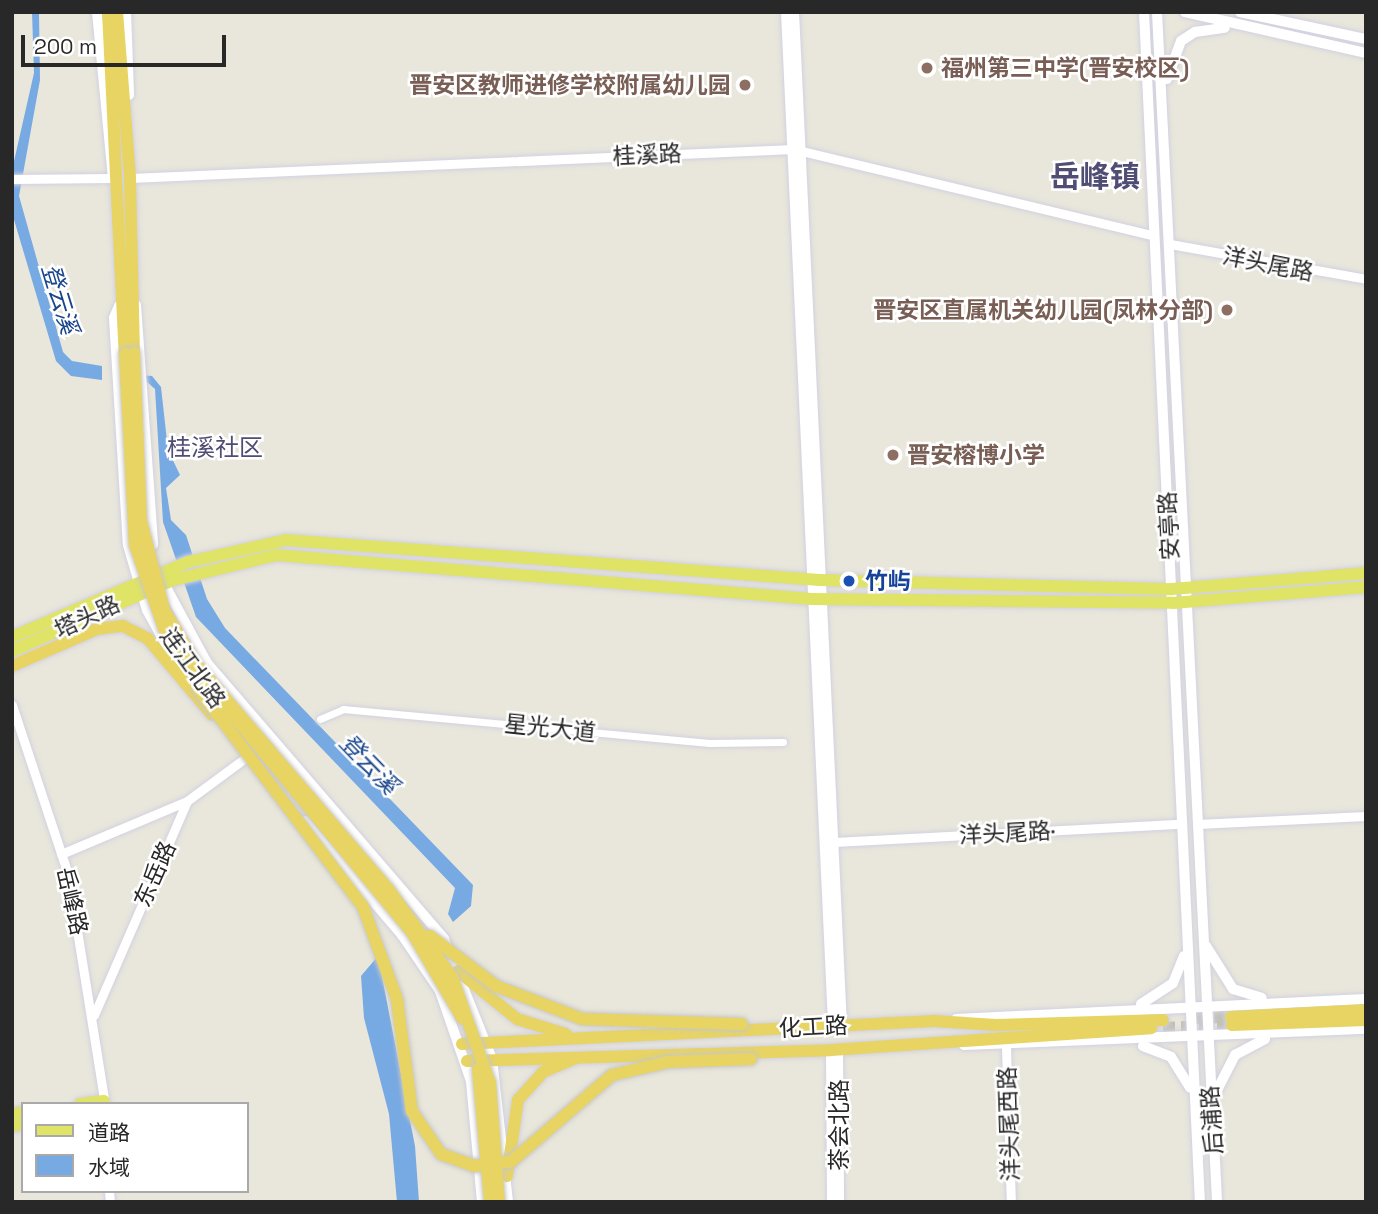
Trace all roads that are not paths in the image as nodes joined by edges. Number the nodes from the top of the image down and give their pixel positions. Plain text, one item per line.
1 (97, 12) edge
2 (108, 12) edge
3 (117, 12) edge
4 (126, 12) edge
5 (786, 12) edge
6 (794, 12) edge
7 (1144, 12) edge
8 (1157, 12) edge
9 (1185, 12) edge
10 (1240, 12) edge
11 (1237, 28) junction
12 (1366, 39) edge
13 (1366, 53) edge
14 (119, 134) junction
15 (1164, 144) junction
16 (797, 149) junction
17 (113, 178) junction
18 (130, 178) junction
19 (12, 179) edge
20 (1154, 236) junction
21 (1170, 244) junction
22 (1366, 279) edge
23 (136, 305) junction
24 (119, 306) junction
25 (129, 354) junction
26 (1366, 573) edge
27 (161, 579) junction
28 (816, 580) junction
29 (1366, 587) edge
30 (138, 588) junction
31 (1172, 589) junction
32 (1186, 589) junction
33 (816, 599) junction
34 (1173, 603) junction
35 (1187, 603) junction
36 (12, 637) edge
37 (12, 651) edge
38 (12, 666) edge
39 (188, 668) junction
40 (12, 705) edge
41 (212, 715) junction
42 (320, 719) dead end
43 (783, 742) dead end
44 (248, 756) junction
45 (187, 801) junction
46 (1366, 816) edge
47 (1181, 824) junction
48 (1196, 824) junction
49 (834, 842) junction
50 (61, 854) junction
51 (421, 929) junction
52 (1202, 939) junction
53 (1186, 940) junction
54 (458, 971) junction
55 (1366, 999) edge
56 (1282, 1002) junction
57 (1206, 1004) junction
58 (1189, 1005) junction
59 (1128, 1008) junction
60 (1366, 1010) edge
61 (93, 1017) junction
62 (1366, 1020) edge
63 (934, 1021) junction
64 (838, 1025) junction
65 (786, 1027) junction
66 (1366, 1029) edge
67 (1285, 1034) junction
68 (632, 1037) junction
69 (1208, 1038) junction
70 (1191, 1039) junction
71 (1116, 1042) junction
72 (487, 1043) junction
73 (462, 1044) junction
74 (936, 1044) junction
75 (1006, 1046) junction
76 (834, 1049) junction
77 (784, 1051) junction
78 (584, 1055) junction
79 (492, 1059) junction
80 (467, 1061) junction
81 (104, 1102) edge
82 (1194, 1103) junction
83 (1211, 1103) junction
84 (507, 1175) junction
85 (482, 1202) edge
86 (490, 1202) edge
87 (499, 1202) edge
88 (508, 1202) edge
89 (832, 1202) edge
90 (839, 1202) edge
91 (1012, 1202) edge
92 (1200, 1202) edge
93 (1217, 1202) edge

1 - 17 main road
2 - 14 highway, 连江北路
3 - 14 highway, 连江北路
4 - 18 main road
5 - 16 main road
6 - 16 main road
7 - 20 main road, 安亭路
8 - 15 main road, 安亭路
9 - 11 main road
10 - 12 main road
11 - 13 main road
11 - 15 main road
14 - 17 highway, 连江北路
14 - 18 highway, 连江北路
15 - 21 main road, 安亭路
16 - 18 street, 桂溪路
16 - 20 street, 桂溪路
16 - 28 main road
17 - 19 street
17 - 24 highway, 连江北路
18 - 23 highway, 连江北路
20 - 31 main road, 安亭路
21 - 22 street, 洋头尾路
21 - 32 main road, 安亭路
23 - 25 highway, 连江北路
23 - 27 main road
24 - 25 highway, 连江北路
24 - 30 main road
25 - 39 highway, 连江北路, bridge
25 - 51 highway, 连江北路, bridge
26 - 32 main road
27 - 28 main road
27 - 30 main road
27 - 33 main road
27 - 54 main road
28 - 31 main road
28 - 33 main road
29 - 35 main road
30 - 36 main road, 塔头路
30 - 37 main road, 塔头路
30 - 44 main road
31 - 32 main road
31 - 34 main road, 安亭路
32 - 35 main road, 安亭路
33 - 34 main road
33 - 49 main road
33 - 64 main road
34 - 35 main road
34 - 47 main road, 安亭路
35 - 48 main road, 安亭路
38 - 41 highway
39 - 41 highway, bridge
39 - 86 highway, 连江北路, bridge
40 - 50 street, 岳峰路
41 - 77 highway, bridge
42 - 43 street, 星光大道
44 - 45 street
44 - 73 main road
45 - 50 street
45 - 61 street, 东岳路
46 - 48 street
47 - 49 street, 洋头尾路·
47 - 53 main road, 安亭路
48 - 52 main road, 安亭路
49 - 64 main road
50 - 61 street, 岳峰路
51 - 65 highway, bridge
51 - 87 highway, 连江北路, bridge
52 - 56 main road
52 - 57 main road, 安亭路
53 - 58 main road, 安亭路
53 - 59 main road
54 - 68 highway
54 - 72 main road
55 - 56 main road
56 - 57 main road
57 - 58 main road
57 - 69 main road, 安亭路
58 - 59 main road
58 - 70 main road, 安亭路
59 - 63 main road
60 - 62 highway
61 - 81 street, 岳峰路
63 - 64 highway, 化工路
63 - 74 highway, 化工路
64 - 65 highway, 化工路
65 - 68 highway, 化工路
66 - 67 main road
67 - 69 main road
67 - 83 main road
68 - 72 highway, 化工路
69 - 70 main road
69 - 83 main road, 后浦路
70 - 71 main road
70 - 82 main road, 后浦路
71 - 75 main road
71 - 82 main road
72 - 73 highway, 化工路
72 - 79 main road
73 - 80 main road
74 - 75 main road
74 - 76 highway, 化工路
75 - 91 street, 洋头尾西路
76 - 77 highway, 化工路
76 - 89 main road, 茶会北路
76 - 90 main road, 茶会北路
77 - 78 highway, 化工路
78 - 79 highway, 化工路
78 - 84 highway
79 - 80 highway, 化工路
79 - 84 main road
80 - 85 main road
82 - 92 main road, 后浦路
83 - 93 main road, 后浦路
84 - 88 main road

